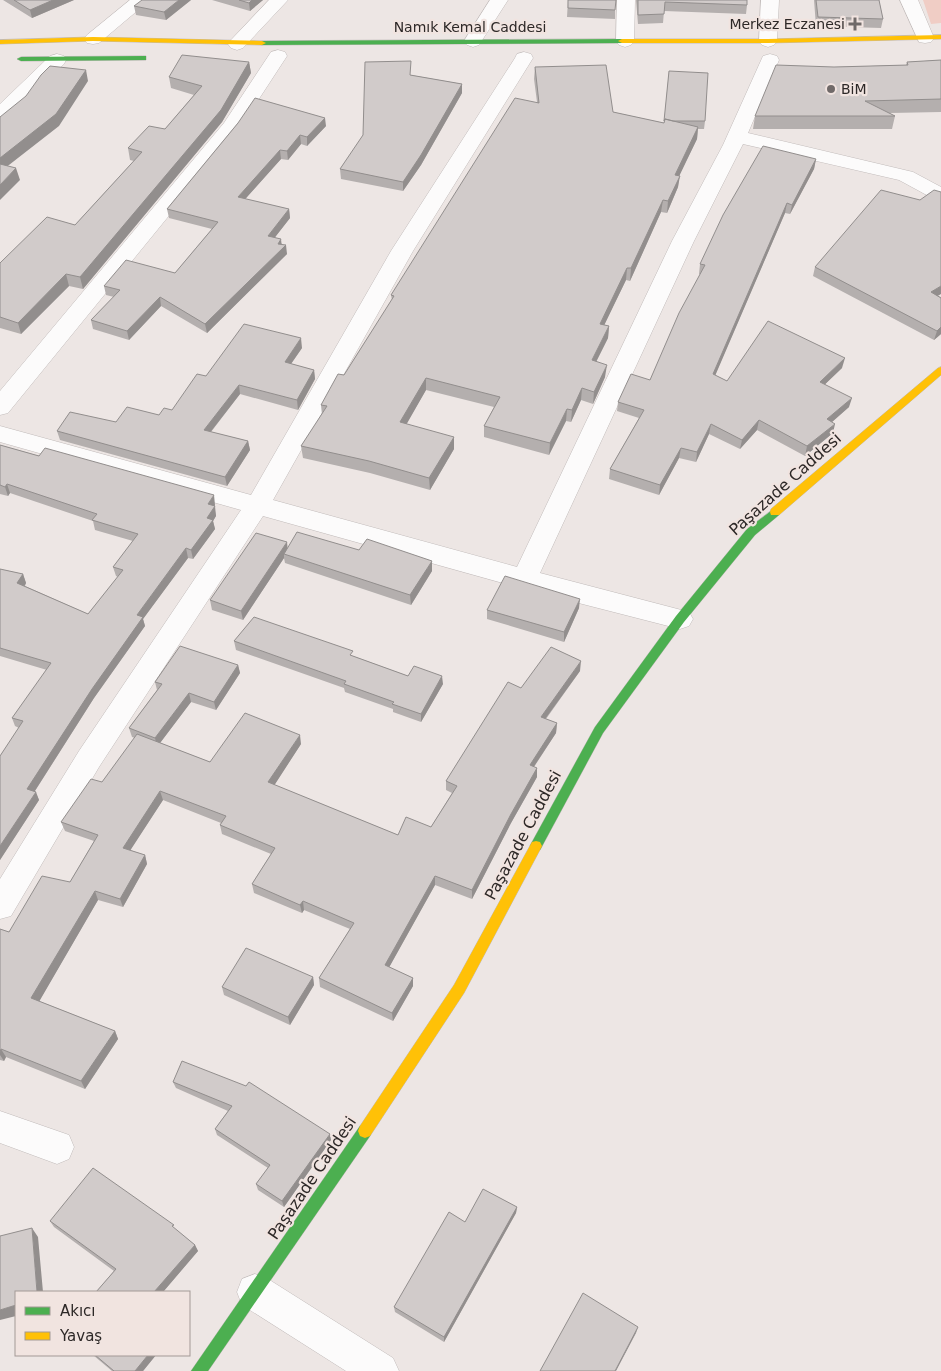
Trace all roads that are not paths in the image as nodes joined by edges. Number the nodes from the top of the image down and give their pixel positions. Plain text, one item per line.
1 (141, 0) edge
2 (280, 0) edge
3 (499, 0) edge
4 (626, 0) edge
5 (770, 0) edge
6 (909, 0) edge
7 (933, 38) edge
8 (93, 39) junction
9 (473, 41) junction
10 (625, 41) junction
11 (0, 42) edge
12 (237, 44) junction
13 (770, 55) junction
14 (278, 56) dead end
15 (153, 58) dead end
16 (524, 58) dead end
17 (10, 59) dead end
18 (57, 60) junction
19 (0, 115) edge
20 (736, 136) junction
21 (941, 195) edge
22 (941, 370) edge
23 (0, 407) edge
24 (0, 434) edge
25 (257, 506) junction
26 (524, 579) junction
27 (680, 619) junction
28 (0, 906) edge
29 (0, 1127) edge
30 (58, 1147) dead end
31 (255, 1292) junction
32 (199, 1371) edge
33 (380, 1371) edge

1 - 8 street
2 - 12 street
3 - 9 street
4 - 10 street
5 - 13 street
6 - 7 street
7 - 13 main road, Namık Kemal Caddesi
8 - 11 main road, Namık Kemal Caddesi
8 - 12 main road, Namık Kemal Caddesi
9 - 10 main road, Namık Kemal Caddesi
9 - 12 main road, Namık Kemal Caddesi
10 - 13 main road, Namık Kemal Caddesi
13 - 20 street
14 - 23 street
15 - 18 main road
16 - 25 street
17 - 18 main road
18 - 19 street
20 - 21 street
20 - 26 street
22 - 27 main road, Paşazade Caddesi
24 - 25 street
25 - 26 street
25 - 28 street
26 - 27 street
27 - 31 main road, Paşazade Caddesi
29 - 30 street
31 - 32 main road, Paşazade Caddesi
31 - 33 street

